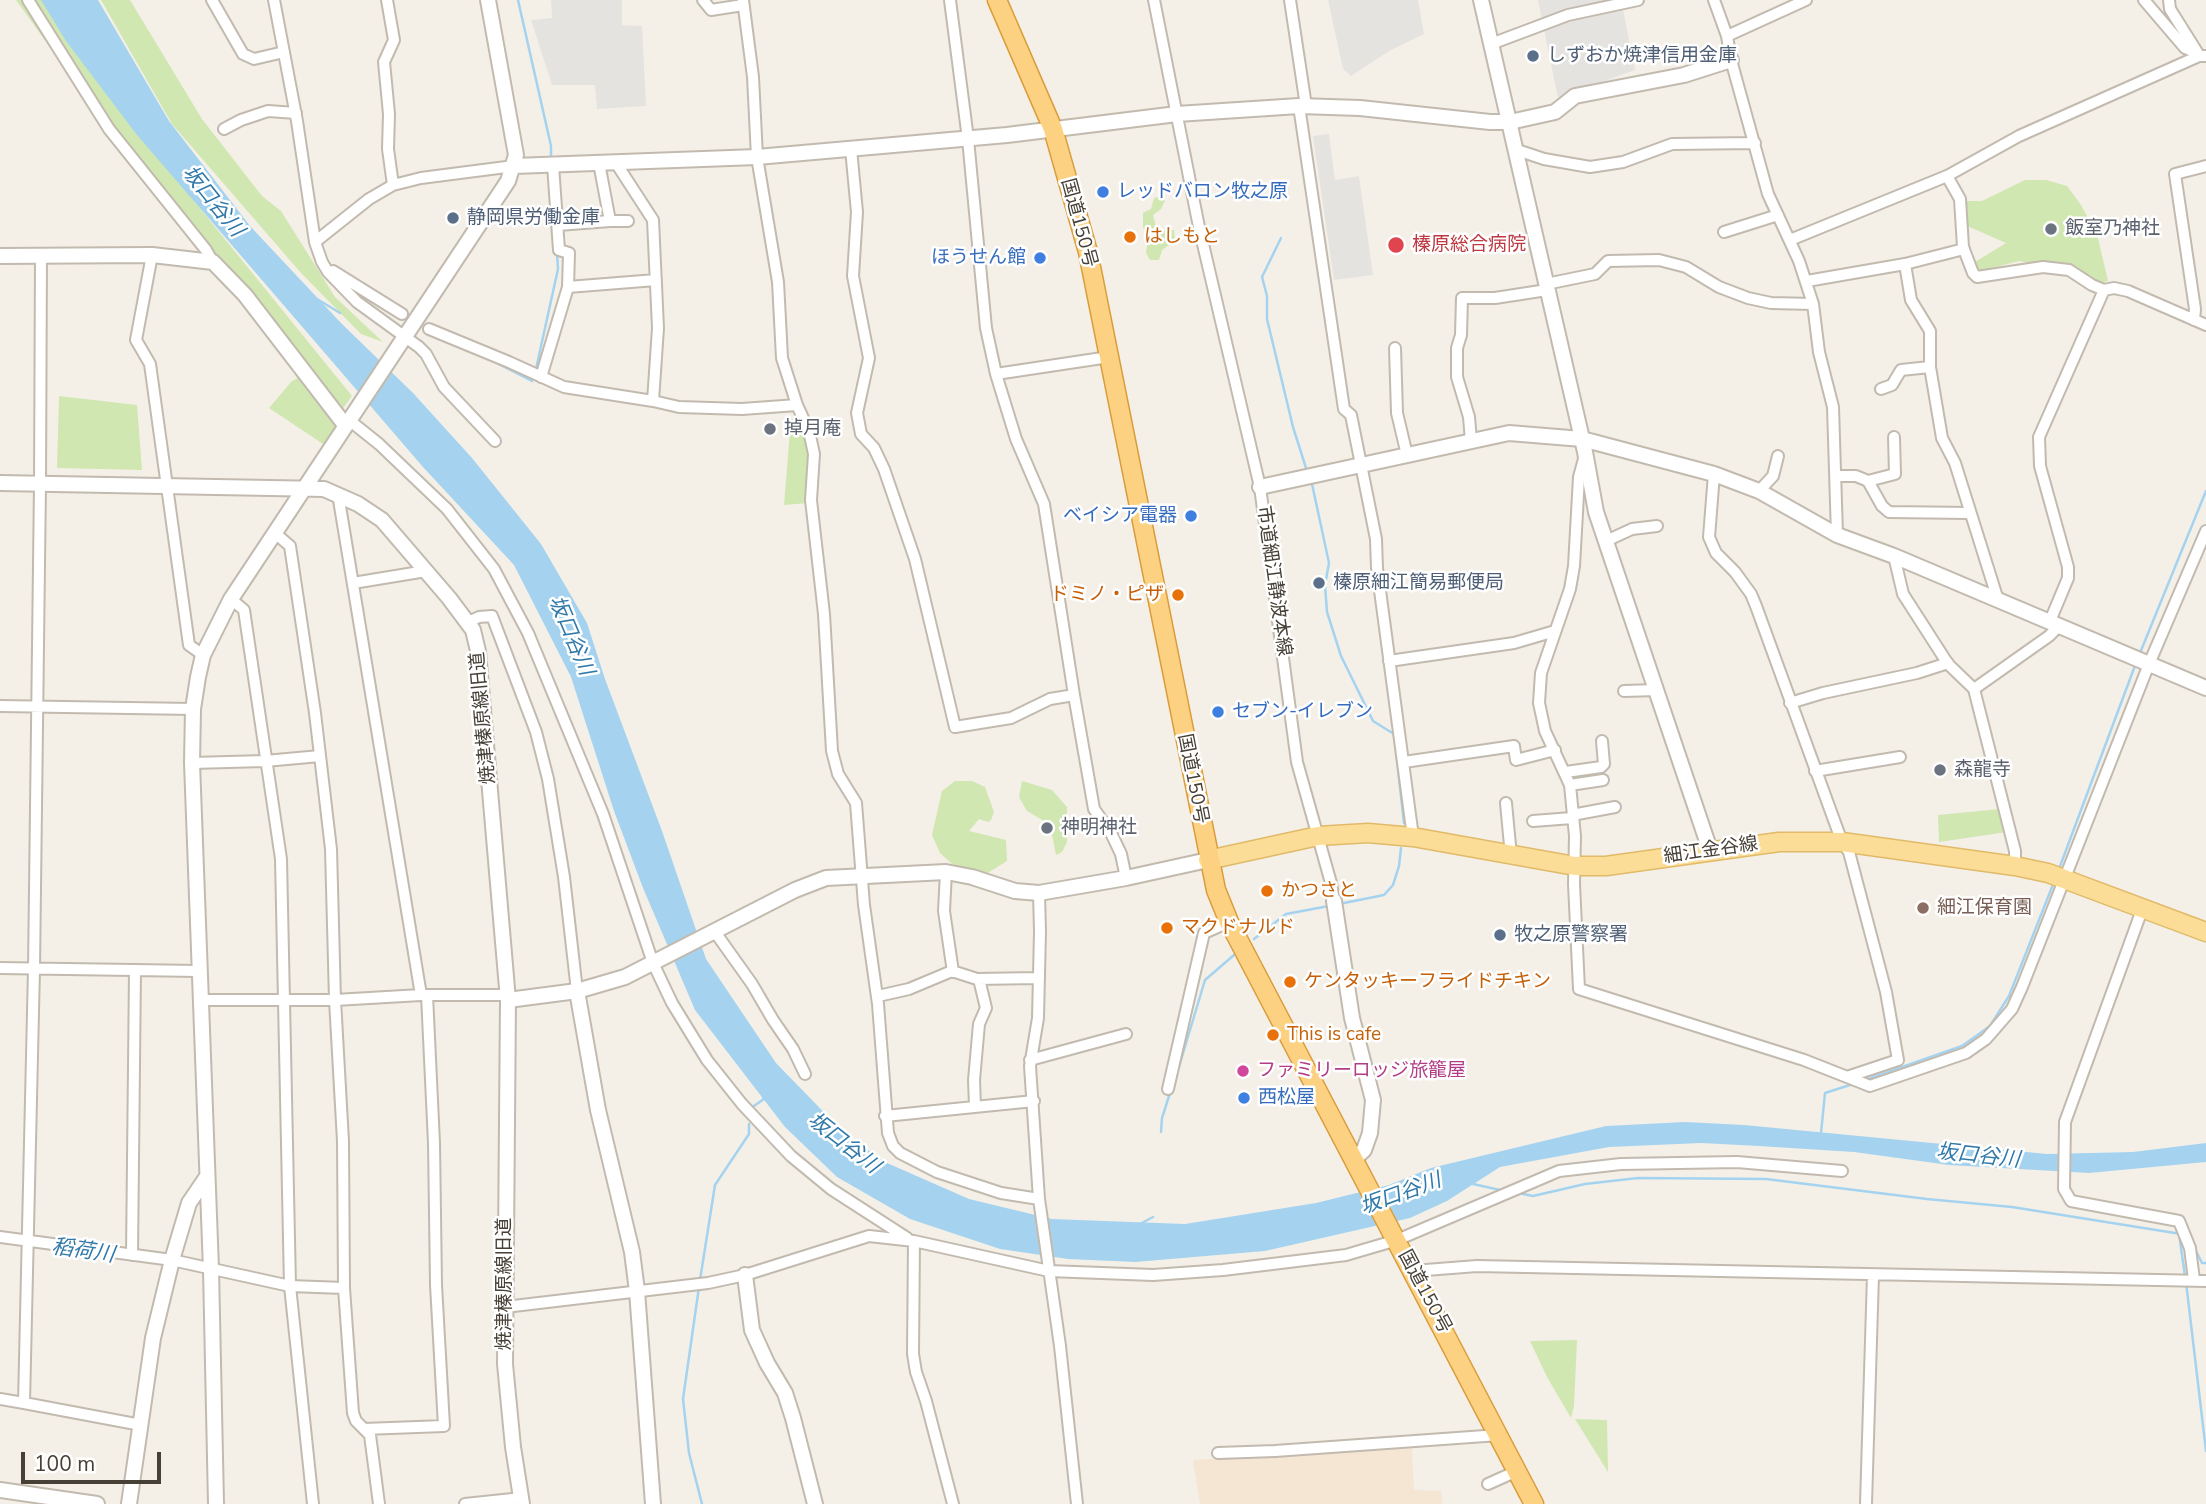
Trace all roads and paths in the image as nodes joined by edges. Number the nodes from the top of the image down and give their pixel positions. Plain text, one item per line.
1 (28, 0) edge
2 (212, 0) edge
3 (274, 0) edge
4 (387, 0) edge
5 (488, 0) edge
6 (704, 0) edge
7 (950, 0) edge
8 (997, 0) edge
9 (1154, 0) edge
10 (1290, 0) edge
11 (1480, 0) edge
12 (1638, 0) edge
13 (1714, 0) edge
14 (1806, 0) edge
15 (2144, 0) edge
16 (2169, 0) edge
17 (743, 2) edge
18 (1727, 36) junction
19 (1491, 44) junction
20 (284, 51) junction
21 (2201, 55) edge
22 (1731, 60) junction
23 (1303, 106) junction
24 (296, 113) junction
25 (1177, 114) junction
26 (1510, 122) junction
27 (224, 129) dead end
28 (1053, 129) junction
29 (968, 139) junction
30 (1755, 143) junction
31 (851, 149) junction
32 (1517, 150) junction
33 (757, 157) junction
34 (599, 163) junction
35 (616, 163) junction
36 (552, 165) junction
37 (514, 166) junction
38 (2206, 166) edge
39 (1947, 176) junction
40 (393, 185) junction
41 (1778, 215) junction
42 (610, 221) junction
43 (628, 221) dead end
44 (558, 225) junction
45 (1724, 232) dead end
46 (1790, 240) junction
47 (315, 242) junction
48 (1964, 249) junction
49 (0, 256) edge
50 (41, 256) junction
51 (152, 256) junction
52 (213, 262) junction
53 (322, 262) junction
54 (1905, 264) junction
55 (656, 279) junction
56 (1807, 281) junction
57 (568, 287) junction
58 (1546, 287) junction
59 (2104, 290) junction
60 (1813, 304) junction
61 (401, 314) dead end
62 (2194, 320) junction
63 (2206, 325) edge
64 (429, 329) dead end
65 (405, 336) junction
66 (1395, 348) dead end
67 (1108, 357) junction
68 (1930, 367) junction
69 (996, 374) junction
70 (541, 377) junction
71 (1881, 389) dead end
72 (653, 401) junction
73 (797, 405) junction
74 (349, 419) junction
75 (1894, 437) dead end
76 (495, 441) dead end
77 (1471, 441) junction
78 (1584, 445) junction
79 (1407, 455) junction
80 (1778, 456) dead end
81 (1359, 465) junction
82 (1714, 474) junction
83 (1836, 476) junction
84 (1868, 481) junction
85 (0, 483) edge
86 (40, 484) junction
87 (1260, 486) junction
88 (166, 487) junction
89 (304, 489) junction
90 (1759, 491) junction
91 (338, 494) junction
92 (1969, 513) junction
93 (1657, 526) dead end
94 (2206, 531) edge
95 (275, 533) junction
96 (1837, 534) junction
97 (1606, 541) junction
98 (1894, 556) junction
99 (426, 570) junction
100 (353, 583) junction
101 (231, 599) junction
102 (1998, 600) junction
103 (468, 622) junction
104 (2054, 624) junction
105 (1555, 631) junction
106 (203, 655) junction
107 (1389, 661) junction
108 (2141, 661) junction
109 (1948, 663) junction
110 (2206, 688) edge
111 (1974, 689) junction
112 (1656, 690) junction
113 (1624, 691) dead end
114 (1074, 695) junction
115 (1790, 703) junction
116 (0, 706) edge
117 (38, 706) junction
118 (193, 709) junction
119 (1602, 741) dead end
120 (1555, 750) junction
121 (320, 755) junction
122 (1900, 757) dead end
123 (265, 761) junction
124 (1404, 762) junction
125 (192, 763) junction
126 (1815, 771) junction
127 (1566, 772) junction
128 (1603, 780) dead end
129 (1570, 785) junction
130 (1506, 803) dead end
131 (1615, 807) dead end
132 (1572, 816) junction
133 (1533, 821) dead end
134 (1318, 836) junction
135 (1413, 837) junction
136 (1842, 842) junction
137 (1710, 850) junction
138 (1511, 856) junction
139 (1208, 860) junction
140 (1575, 866) junction
141 (2015, 866) junction
142 (946, 872) junction
143 (2058, 876) junction
144 (861, 877) junction
145 (1126, 878) junction
146 (1039, 893) junction
147 (1334, 905) joint
148 (2143, 907) junction
149 (1229, 922) junction
150 (2206, 932) edge
151 (713, 933) junction
152 (653, 963) junction
153 (0, 968) edge
154 (34, 969) junction
155 (135, 970) junction
156 (199, 971) junction
157 (953, 972) junction
158 (1038, 978) junction
159 (979, 979) junction
160 (577, 990) junction
161 (424, 995) junction
162 (878, 996) junction
163 (508, 998) junction
164 (202, 1000) junction
165 (285, 1000) junction
166 (335, 1000) junction
167 (1126, 1034) dead end
168 (1030, 1060) junction
169 (805, 1074) dead end
170 (1849, 1078) junction
171 (1168, 1089) dead end
172 (1034, 1101) junction
173 (975, 1106) junction
174 (886, 1116) junction
175 (1354, 1159) junction
176 (1842, 1171) dead end
177 (206, 1178) junction
178 (1039, 1199) junction
179 (0, 1237) edge
180 (1396, 1238) junction
181 (914, 1241) junction
182 (29, 1245) junction
183 (132, 1255) junction
184 (172, 1260) junction
185 (1049, 1268) junction
186 (211, 1269) junction
187 (1413, 1271) junction
188 (745, 1275) junction
189 (1873, 1275) junction
190 (2197, 1280) edge
191 (290, 1286) junction
192 (344, 1288) junction
193 (637, 1291) junction
194 (505, 1307) junction
195 (0, 1399) edge
196 (24, 1403) junction
197 (141, 1425) junction
198 (364, 1429) junction
199 (1499, 1435) junction
200 (1218, 1453) dead end
201 (1517, 1471) junction
202 (1488, 1484) dead end
203 (0, 1490) edge
204 (522, 1501) edge
205 (97, 1504) edge
206 (129, 1504) edge
207 (216, 1504) edge
208 (313, 1504) edge
209 (379, 1504) edge
210 (465, 1504) edge
211 (653, 1504) edge
212 (815, 1504) edge
213 (953, 1504) edge
214 (1077, 1504) edge
215 (1534, 1504) edge
216 (1866, 1504) edge

1 - 52 street
2 - 20 street
3 - 20 street
4 - 40 street
5 - 37 street
6 - 17 street
7 - 29 street
8 - 28 highway, 国道150号
9 - 25 street, 市道細江静波本線
10 - 23 street
11 - 19 street
12 - 19 street
13 - 18 street
14 - 18 street
15 - 21 street
16 - 21 street
17 - 33 street
18 - 22 street
19 - 26 street
20 - 24 street
21 - 39 street
22 - 26 street
22 - 30 street
23 - 25 street
23 - 26 street
23 - 81 street
24 - 27 street
24 - 47 street
25 - 28 street
25 - 87 street, 市道細江静波本線
26 - 32 street
28 - 29 street
28 - 67 highway, 国道150号
29 - 31 street
29 - 69 street
30 - 32 street
30 - 41 street
31 - 33 street
31 - 114 street
32 - 58 street
33 - 35 street
33 - 73 street
34 - 35 street
34 - 36 street
34 - 42 street
35 - 55 street
36 - 37 street
36 - 44 street
37 - 40 street
37 - 65 street
38 - 62 street
39 - 46 street
39 - 48 street
40 - 47 street
41 - 45 street
41 - 46 street
42 - 43 street
42 - 44 street
44 - 57 street
46 - 56 street
47 - 53 street
48 - 54 street
48 - 59 street
49 - 50 street
50 - 51 street
50 - 86 street
51 - 52 street
51 - 88 street
52 - 74 street
53 - 61 street
53 - 65 street
54 - 56 street
54 - 68 street
55 - 57 street
55 - 72 street
56 - 60 street
57 - 70 street
58 - 60 street
58 - 77 street
58 - 78 street
59 - 62 street
59 - 104 street
60 - 83 street
62 - 63 street
64 - 70 street
65 - 74 street
65 - 76 street
66 - 79 street
67 - 69 street
67 - 139 highway, 国道150号
68 - 71 street
68 - 92 street
69 - 114 street
70 - 72 street
72 - 73 street
73 - 144 street
74 - 89 street
74 - 152 street
75 - 84 street
77 - 78 street
77 - 79 street
78 - 82 street
78 - 97 street
78 - 105 street
79 - 81 street
80 - 90 street
81 - 87 street
81 - 107 street
82 - 90 street
82 - 115 street
83 - 84 street
83 - 96 street
84 - 92 street
85 - 86 street, 焼津榛原線旧道
86 - 88 street, 焼津榛原線旧道
86 - 117 street
87 - 134 street, 市道細江静波本線
88 - 89 street, 焼津榛原線旧道
88 - 106 street
89 - 91 street, 焼津榛原線旧道
89 - 95 street
90 - 96 street
91 - 99 street, 焼津榛原線旧道
91 - 100 street
92 - 102 street
93 - 97 street
94 - 108 street
95 - 101 street
95 - 121 street
96 - 98 street
97 - 112 street
98 - 102 street
98 - 109 street
99 - 100 street
99 - 103 street, 焼津榛原線旧道
100 - 161 street
101 - 106 street
101 - 123 street
102 - 104 street
103 - 160 street
103 - 163 street, 焼津榛原線旧道
104 - 108 street
104 - 111 street
105 - 107 street
105 - 120 street
106 - 118 street
107 - 124 street
108 - 110 street
108 - 143 street
109 - 111 street
109 - 115 street
111 - 141 street
112 - 113 street
112 - 137 street
114 - 145 street
115 - 126 street
116 - 117 street
117 - 118 street
117 - 154 street
118 - 125 street
119 - 127 street
120 - 124 street
120 - 127 street
121 - 123 street
121 - 166 street
122 - 126 street
123 - 125 street
123 - 165 street
124 - 135 street
125 - 156 street
126 - 136 street
127 - 129 street
128 - 129 street
129 - 132 street
130 - 138 street
131 - 132 street
132 - 133 street
132 - 140 street
134 - 135 main road, 細江金谷線
134 - 139 main road, 細江金谷線
134 - 147 street, 市道細江静波本線
135 - 138 main road, 細江金谷線
136 - 137 main road, 細江金谷線
136 - 141 main road, 細江金谷線
136 - 170 street
137 - 140 main road, 細江金谷線
138 - 140 main road, 細江金谷線
139 - 145 street
139 - 149 highway, 国道150号
140 - 170 street
141 - 143 main road, 細江金谷線
142 - 144 street
142 - 146 street
142 - 157 street
143 - 148 main road, 細江金谷線
143 - 170 street
144 - 151 street
144 - 162 street
145 - 146 street
146 - 158 street
147 - 175 street, 市道細江静波本線
148 - 150 main road, 細江金谷線
148 - 190 street
149 - 171 street
149 - 175 highway, 国道150号
151 - 152 street
151 - 169 street
152 - 160 street
152 - 181 street
153 - 154 street
154 - 155 street
154 - 182 street
155 - 156 street
155 - 183 street
156 - 164 street
157 - 159 street
157 - 162 street
158 - 159 street
158 - 168 street
159 - 173 street
160 - 163 street
160 - 193 street
161 - 163 street
161 - 166 street
161 - 198 street
162 - 174 street
163 - 194 street, 焼津榛原線旧道
164 - 165 street
164 - 177 street
165 - 166 street
165 - 191 street
166 - 192 street
167 - 168 street
168 - 172 street
172 - 173 street
172 - 178 street
173 - 174 street
174 - 178 street
175 - 180 highway, 国道150号
176 - 180 street
177 - 184 street
177 - 186 street
178 - 185 street
179 - 182 street
180 - 185 street
180 - 187 highway, 国道150号
181 - 185 street
181 - 188 street
181 - 213 street
182 - 183 street
182 - 196 street
183 - 184 street
184 - 186 street
184 - 197 street
185 - 214 street
186 - 191 street
186 - 207 street
187 - 189 street
187 - 199 highway, 国道150号
188 - 193 street
188 - 212 street
189 - 190 street
189 - 216 street
191 - 192 street
191 - 208 street
192 - 198 street
193 - 194 street
193 - 211 street
194 - 204 street, 焼津榛原線旧道
195 - 196 street
196 - 197 street
197 - 206 street
198 - 209 street
199 - 200 street
199 - 201 highway, 国道150号
201 - 202 street
201 - 215 highway, 国道150号
203 - 205 street
204 - 210 street

